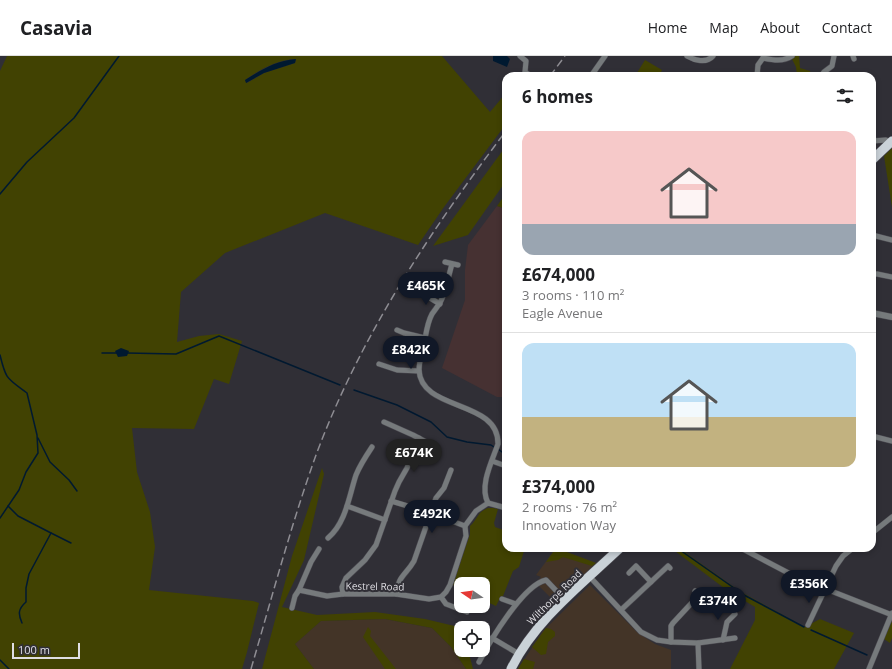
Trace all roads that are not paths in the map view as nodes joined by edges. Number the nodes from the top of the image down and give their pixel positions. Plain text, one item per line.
1 (520, 56) edge
2 (605, 56) edge
3 (686, 56) edge
4 (713, 56) edge
5 (792, 56) edge
6 (834, 56) edge
7 (763, 57) edge
8 (525, 72) edge
9 (594, 72) edge
10 (757, 72) edge
11 (824, 72) edge
12 (876, 141) edge
13 (891, 142) edge
14 (876, 156) edge
15 (876, 236) edge
16 (892, 240) edge
17 (444, 262) dead end
18 (876, 274) edge
19 (892, 277) edge
20 (419, 294) dead end
21 (440, 304) junction
22 (876, 314) edge
23 (892, 317) edge
24 (397, 330) dead end
25 (425, 338) junction
26 (379, 364) dead end
27 (419, 371) junction
28 (384, 422) dead end
29 (876, 437) edge
30 (418, 438) junction
31 (892, 441) edge
32 (426, 442) dead end
33 (372, 447) dead end
34 (492, 461) junction
35 (502, 465) edge
36 (452, 470) dead end
37 (391, 501) junction
38 (488, 503) junction
39 (347, 506) junction
40 (502, 507) edge
41 (431, 513) junction
42 (892, 517) edge
43 (385, 520) junction
44 (465, 526) junction
45 (876, 530) edge
46 (328, 538) dead end
47 (319, 549) dead end
48 (613, 552) edge
49 (748, 552) edge
50 (849, 552) edge
51 (670, 568) dead end
52 (628, 573) dead end
53 (590, 577) junction
54 (651, 582) junction
55 (825, 589) junction
56 (299, 590) junction
57 (695, 591) dead end
58 (343, 594) junction
59 (396, 594) junction
60 (441, 597) junction
61 (502, 599) dead end
62 (565, 600) junction
63 (516, 604) junction
64 (454, 605) edge
65 (292, 608) dead end
66 (621, 610) junction
67 (735, 614) dead end
68 (892, 614) edge
69 (808, 625) dead end
70 (492, 638) junction
71 (736, 638) dead end
72 (723, 640) junction
73 (671, 642) junction
74 (698, 643) junction
75 (519, 654) junction
76 (479, 662) dead end
77 (511, 669) edge
78 (699, 669) edge
79 (869, 669) edge

1 - 8 street
2 - 9 street
3 - 4 street
5 - 7 street
6 - 11 street
7 - 10 street
12 - 13 street
13 - 14 highway
15 - 16 street
17 - 21 street
18 - 19 street
20 - 21 street
21 - 25 street
22 - 23 street
24 - 25 street
25 - 27 street
26 - 27 street
27 - 34 street
28 - 30 street
29 - 31 street
30 - 32 street
30 - 37 street
33 - 39 street
34 - 35 street
34 - 38 street
36 - 41 street
37 - 41 street
37 - 43 street
38 - 40 street
38 - 44 street
39 - 43 street
39 - 46 street
41 - 44 street
41 - 59 street
42 - 45 street
43 - 58 street
44 - 60 street
47 - 56 street
48 - 53 highway, Wilthorpe Road
49 - 55 street
50 - 55 street
51 - 54 street
52 - 54 street
53 - 62 highway, Wilthorpe Road
53 - 66 street
54 - 66 street
55 - 68 street
55 - 69 street
56 - 58 street, Kestrel Road
56 - 65 street
57 - 73 street
58 - 59 street, Kestrel Road
59 - 60 street, Kestrel Road
60 - 64 street
61 - 63 street
62 - 63 street
62 - 75 highway, Wilthorpe Road
63 - 70 street
66 - 73 street
67 - 72 street
68 - 79 street
70 - 75 street
70 - 76 street
71 - 72 street
72 - 74 street
73 - 74 street
74 - 78 street
75 - 77 highway, Wilthorpe Road

